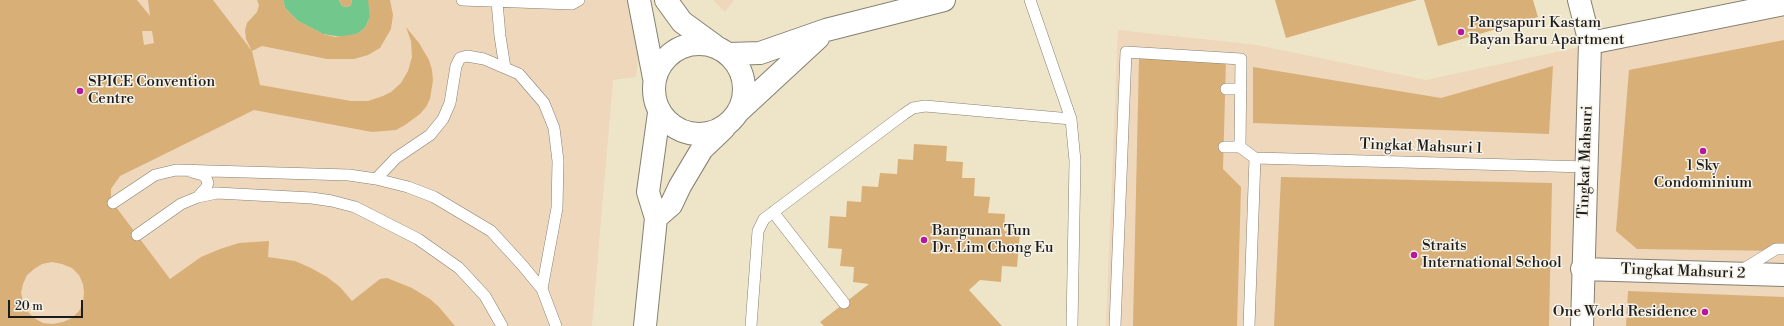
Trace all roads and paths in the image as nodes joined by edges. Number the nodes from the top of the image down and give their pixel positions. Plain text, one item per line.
1 (462, 0) edge
2 (579, 0) edge
3 (640, 0) edge
4 (666, 0) edge
5 (944, 0) edge
6 (1030, 0) edge
7 (1579, 0) edge
8 (497, 2) junction
9 (1784, 4) edge
10 (826, 30) junction
11 (1590, 44) junction
12 (721, 50) junction
13 (506, 68) junction
14 (654, 78) junction
15 (1226, 89) dead end
16 (1241, 89) junction
17 (659, 113) junction
18 (734, 117) junction
19 (1071, 119) junction
20 (1224, 146) dead end
21 (1240, 147) junction
22 (1255, 158) junction
23 (1587, 167) junction
24 (176, 170) junction
25 (376, 179) junction
26 (198, 197) junction
27 (113, 203) dead end
28 (774, 212) junction
29 (656, 218) junction
30 (138, 235) dead end
31 (1784, 249) edge
32 (1582, 269) junction
33 (1736, 274) junction
34 (1784, 275) edge
35 (542, 289) junction
36 (844, 303) dead end
37 (502, 326) edge
38 (556, 326) edge
39 (645, 326) edge
40 (751, 326) edge
41 (1072, 326) edge
42 (1115, 326) edge
43 (1249, 326) edge
44 (1582, 326) edge

1 - 8 lane
2 - 8 lane
3 - 14 street
4 - 12 street
5 - 10 street
6 - 19 lane
7 - 11 street, Tingkat Mahsuri
8 - 13 lane
9 - 11 street
10 - 12 street
10 - 18 street
11 - 23 street, Tingkat Mahsuri
12 - 14 street
12 - 18 street
13 - 25 lane
13 - 35 lane
14 - 17 street
15 - 16 lane
16 - 21 lane
16 - 42 lane
17 - 18 street
17 - 29 street
18 - 29 street
19 - 28 lane
19 - 41 lane
20 - 21 lane
21 - 22 lane
22 - 23 lane, Tingkat Mahsuri 1
22 - 43 lane
23 - 32 street, Tingkat Mahsuri
24 - 25 lane
24 - 26 lane
24 - 27 lane
25 - 35 lane
26 - 30 lane
26 - 37 lane
28 - 36 lane
28 - 40 lane
29 - 39 street
31 - 33 lane
32 - 33 street, Tingkat Mahsuri 2
32 - 44 street, Tingkat Mahsuri
33 - 34 street, Tingkat Mahsuri 2
35 - 38 lane

